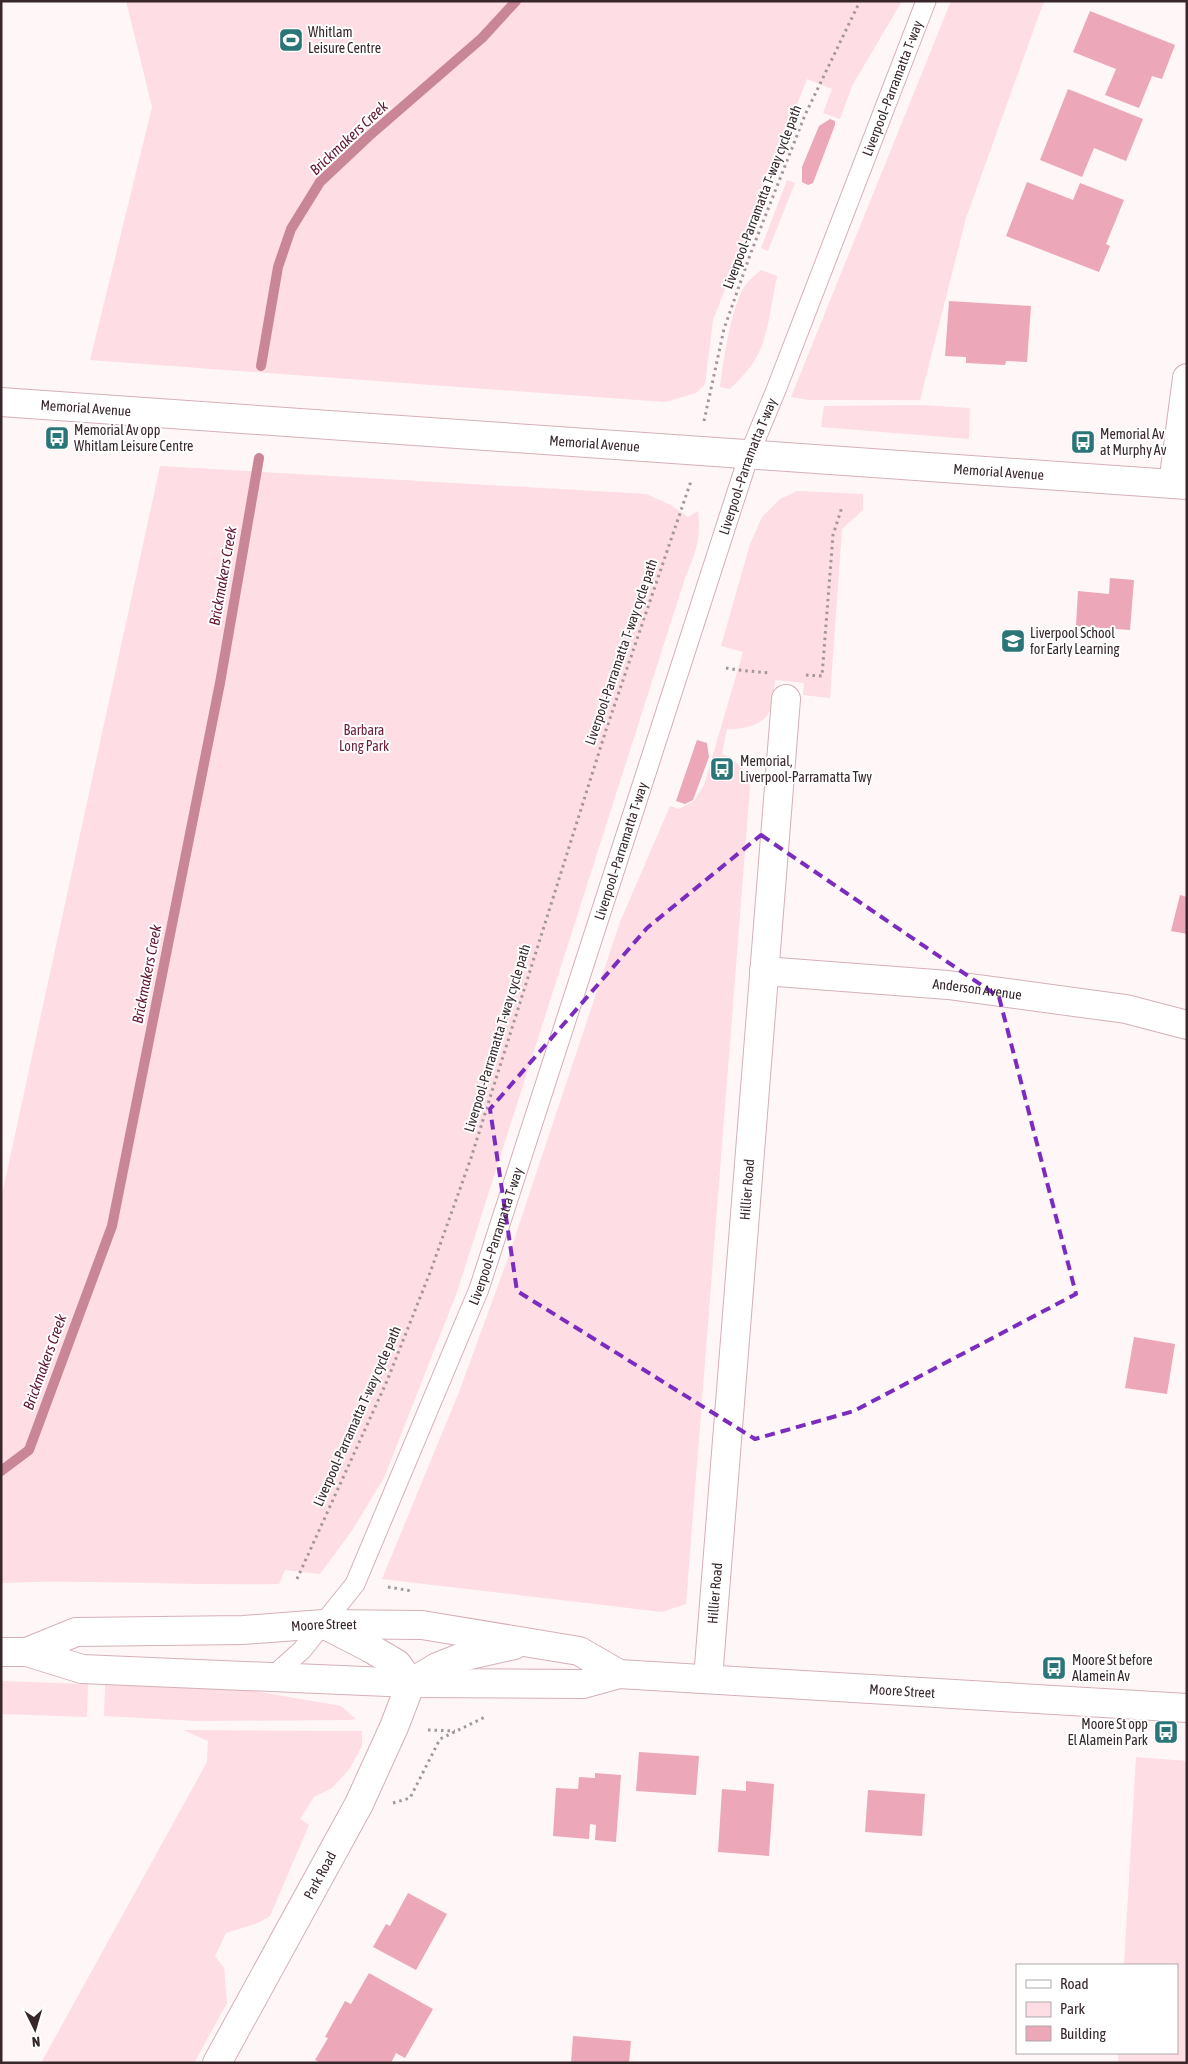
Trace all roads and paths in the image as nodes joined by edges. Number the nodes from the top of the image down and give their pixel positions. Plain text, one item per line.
1 (860, 1) edge
2 (926, 1) edge
3 (1187, 378) edge
4 (1, 402) edge
5 (706, 409) dead end
6 (749, 455) junction
7 (1180, 485) edge
8 (689, 491) dead end
9 (842, 507) dead end
10 (726, 668) dead end
11 (776, 673) dead end
12 (805, 675) dead end
13 (786, 699) dead end
14 (764, 971) junction
15 (1187, 1025) edge
16 (297, 1580) dead end
17 (323, 1624) junction
18 (528, 1642) junction
19 (14, 1652) edge
20 (618, 1674) junction
21 (273, 1676) junction
22 (708, 1679) junction
23 (411, 1683) junction
24 (1187, 1708) edge
25 (485, 1717) dead end
26 (428, 1730) dead end
27 (456, 1730) junction
28 (350, 1818) junction
29 (217, 2063) edge

1 - 5 path, Liverpool-Parramatta T-way cycle path
2 - 6 lane, Liverpool–Parramatta T-way
3 - 7 street
4 - 6 street, Memorial Avenue
6 - 7 street, Memorial Avenue
6 - 17 lane, Liverpool–Parramatta T-way
8 - 16 path, Liverpool-Parramatta T-way cycle path
9 - 12 path
10 - 11 path
13 - 14 street, Hillier Road
14 - 15 street, Anderson Avenue
14 - 22 street, Hillier Road
17 - 18 street, Moore Street
17 - 19 street, Moore Street
17 - 21 lane, Liverpool–Parramatta T-way
17 - 23 street
18 - 20 street, Moore Street
18 - 23 street
19 - 21 street, Moore Street
20 - 22 street, Moore Street
20 - 23 street, Moore Street
21 - 23 street, Moore Street
22 - 24 street, Moore Street
23 - 28 street, Park Road
25 - 27 path
26 - 27 path
27 - 28 path
28 - 29 street, Park Road

